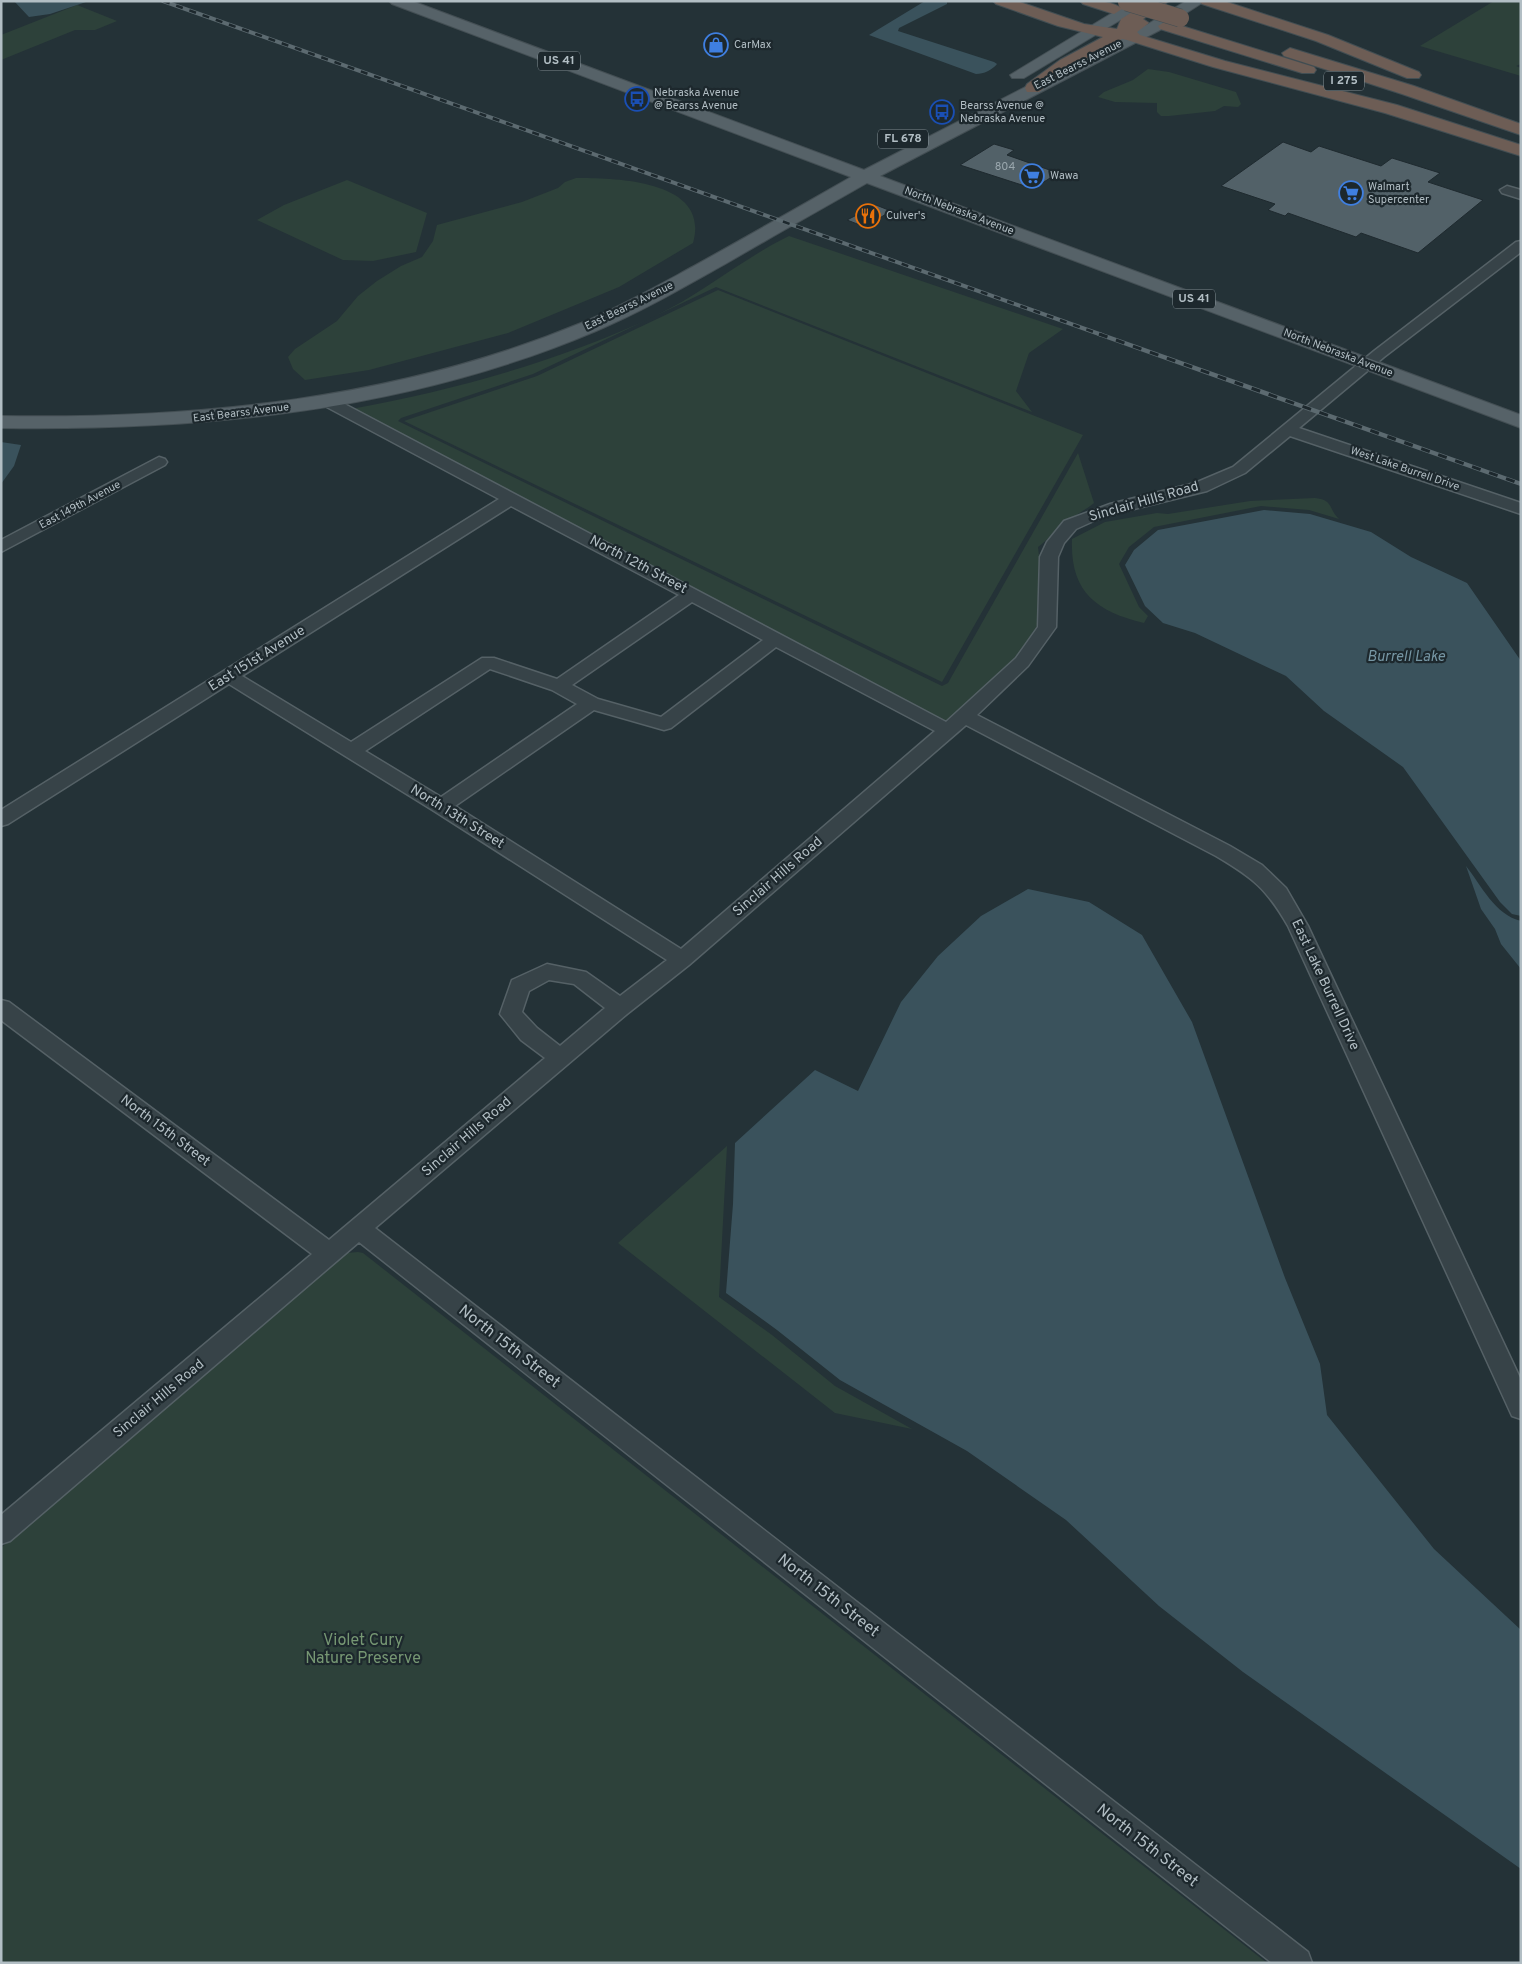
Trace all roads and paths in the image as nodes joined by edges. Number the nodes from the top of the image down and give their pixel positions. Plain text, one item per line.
1 (426, 1) edge
2 (1001, 1) edge
3 (1088, 1) edge
4 (1144, 1) edge
5 (1161, 1) edge
6 (1174, 1) edge
7 (1197, 1) edge
8 (1207, 1) edge
9 (1224, 1) edge
10 (409, 3) edge
11 (1121, 4) edge
12 (1239, 11) junction
13 (1063, 21) junction
14 (1173, 22) junction
15 (1096, 30) junction
16 (1130, 35) junction
17 (1080, 40) junction
18 (1162, 47) junction
19 (1107, 51) junction
20 (616, 76) junction
21 (1004, 83) dead end
22 (1033, 88) junction
23 (1521, 121) edge
24 (919, 130) dead end
25 (1521, 130) edge
26 (1521, 143) edge
27 (1521, 151) edge
28 (866, 168) junction
29 (1507, 190) dead end
30 (1521, 195) edge
31 (1521, 245) edge
32 (1082, 257) junction
33 (1179, 280) junction
34 (1373, 359) junction
35 (329, 402) junction
36 (1521, 407) edge
37 (1486, 409) junction
38 (1, 410) edge
39 (1521, 415) edge
40 (1, 422) edge
41 (1521, 422) edge
42 (1289, 430) junction
43 (159, 462) dead end
44 (512, 498) junction
45 (1521, 509) edge
46 (1, 547) edge
47 (692, 594) junction
48 (775, 639) junction
49 (230, 676) junction
50 (559, 686) junction
51 (590, 703) junction
52 (964, 716) junction
53 (947, 730) junction
54 (351, 751) junction
55 (441, 806) junction
56 (1, 819) edge
57 (682, 960) junction
58 (1, 1008) edge
59 (619, 1008) junction
60 (560, 1058) junction
61 (359, 1229) junction
62 (330, 1254) junction
63 (1521, 1408) edge
64 (1, 1532) edge
65 (1297, 1963) edge

1 - 20 main road, North Nebraska Avenue / US 41
2 - 13 highway
3 - 11 highway, I 275
4 - 15 main road, East Bearss Avenue
5 - 16 highway
6 - 16 highway
7 - 16 main road, East Bearss Avenue / FL 678
8 - 12 highway
9 - 12 highway
10 - 20 main road, North Nebraska Avenue / US 41
11 - 14 highway, I 275
12 - 23 highway
13 - 15 highway
13 - 17 highway
14 - 25 highway, I 275
14 - 26 highway, I 275
15 - 16 highway
15 - 17 main road, East Bearss Avenue
16 - 18 highway
16 - 19 main road, East Bearss Avenue / FL 678
16 - 22 highway
17 - 21 main road, East Bearss Avenue
18 - 19 highway
18 - 27 highway
19 - 22 main road, East Bearss Avenue / FL 678
20 - 28 main road, North Nebraska Avenue / US 41
22 - 28 main road, East Bearss Avenue / FL 678
24 - 28 main road, East Bearss Avenue / FL 678
28 - 32 main road, North Nebraska Avenue / US 41
28 - 33 main road, North Nebraska Avenue / US 41
28 - 35 main road, East Bearss Avenue
28 - 38 main road, East Bearss Avenue
29 - 30 street
31 - 34 street, Sinclair Hills Road
32 - 33 main road
32 - 34 main road, North Nebraska Avenue / US 41
33 - 34 main road, North Nebraska Avenue / US 41
34 - 36 main road, North Nebraska Avenue / US 41
34 - 37 main road, North Nebraska Avenue / US 41
34 - 42 street, Sinclair Hills Road
35 - 40 main road, East Bearss Avenue
35 - 44 street, North 12th Street
37 - 39 main road
37 - 41 main road, North Nebraska Avenue / US 41
42 - 45 street, West Lake Burrell Drive
42 - 52 street, Sinclair Hills Road
43 - 46 street, East 149th Avenue
44 - 47 street, North 12th Street
44 - 49 street, East 151st Avenue
47 - 48 street, North 12th Street
47 - 50 street
48 - 51 street
48 - 53 street, North 12th Street
49 - 54 street, North 13th Street
49 - 56 street, East 151st Avenue
50 - 51 street
50 - 54 street
51 - 55 street
52 - 53 street, Sinclair Hills Road
52 - 63 street, East Lake Burrell Drive
53 - 57 street, Sinclair Hills Road
54 - 55 street, North 13th Street
55 - 57 street, North 13th Street
57 - 59 street, Sinclair Hills Road
58 - 62 street, North 15th Street
59 - 60 street, Sinclair Hills Road
59 - 60 street
60 - 61 street, Sinclair Hills Road
61 - 62 street, Sinclair Hills Road
61 - 65 street, North 15th Street
62 - 64 street, Sinclair Hills Road

